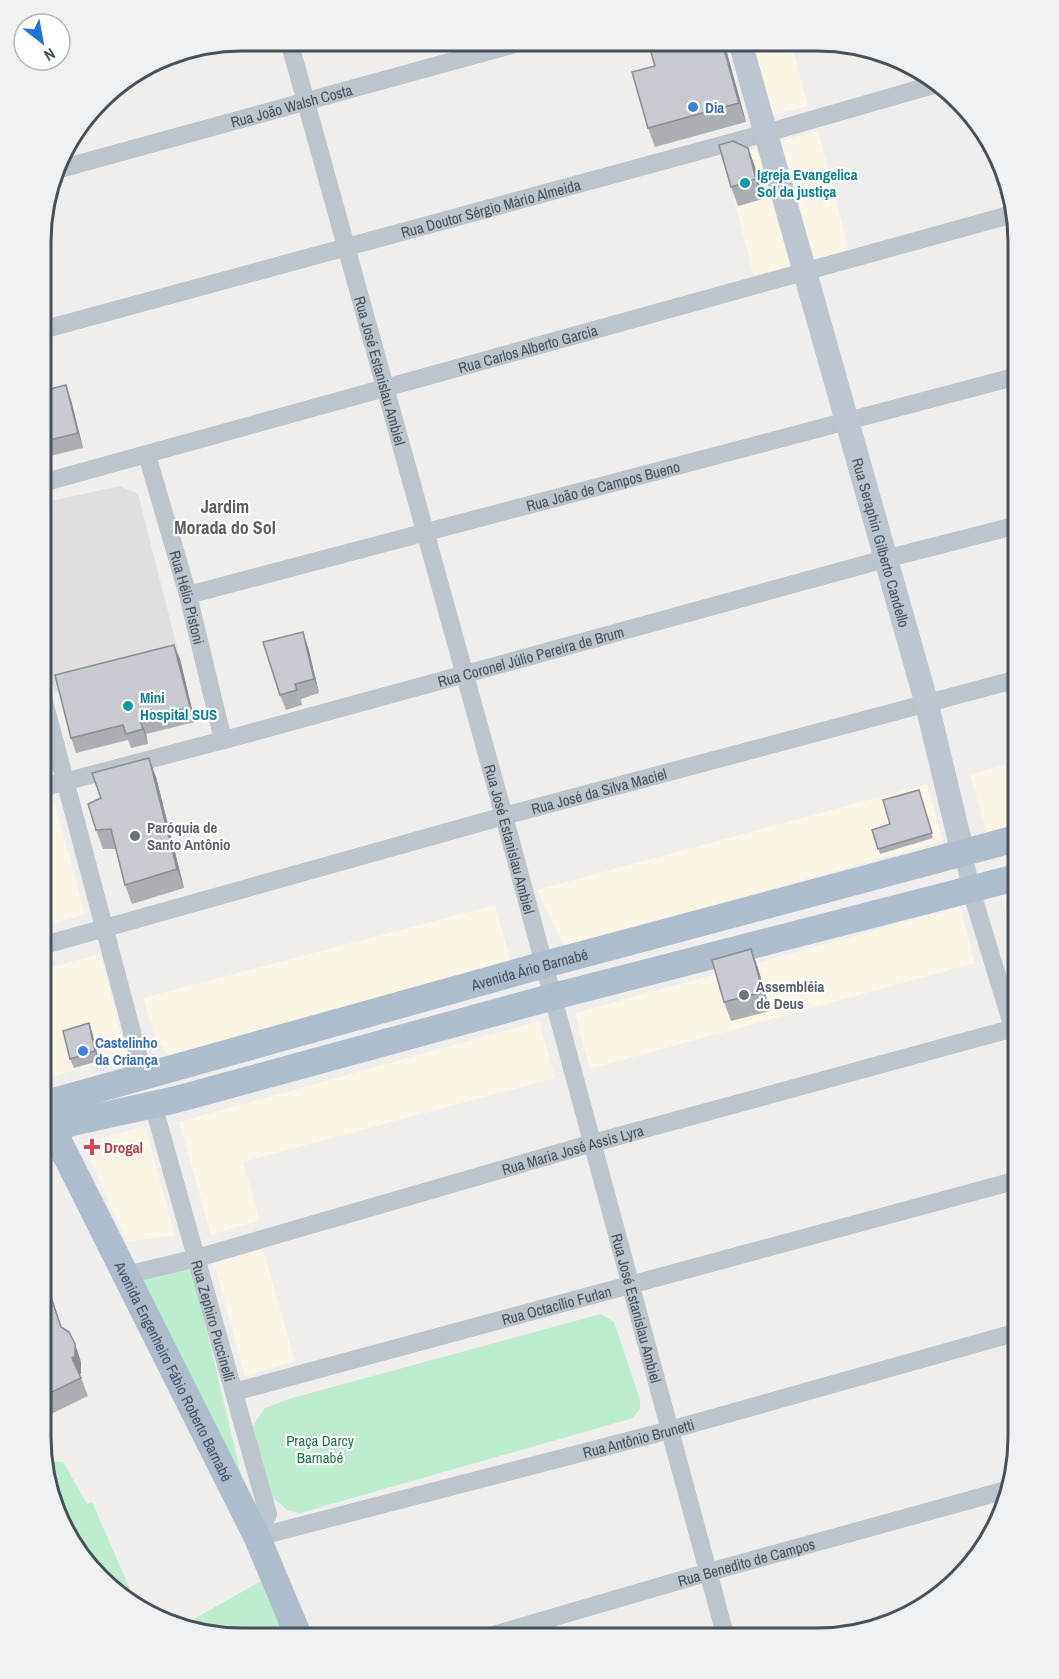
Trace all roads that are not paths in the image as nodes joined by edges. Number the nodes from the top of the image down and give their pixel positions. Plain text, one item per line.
1 (292, 51) edge
2 (490, 51) edge
3 (743, 51) edge
4 (927, 87) edge
5 (307, 101) junction
6 (766, 133) junction
7 (67, 167) edge
8 (1006, 216) edge
9 (345, 249) junction
10 (804, 270) junction
11 (51, 328) edge
12 (1008, 379) edge
13 (384, 389) junction
14 (845, 421) junction
15 (147, 455) junction
16 (51, 481) edge
17 (1008, 528) edge
18 (424, 531) junction
19 (885, 559) junction
20 (188, 595) junction
21 (464, 674) junction
22 (1008, 681) edge
23 (926, 701) junction
24 (51, 728) edge
25 (223, 740) junction
26 (65, 780) junction
27 (51, 785) edge
28 (504, 816) junction
29 (1008, 841) edge
30 (963, 854) junction
31 (1008, 880) edge
32 (973, 889) junction
33 (104, 927) junction
34 (51, 943) edge
35 (543, 965) junction
36 (552, 998) junction
37 (1008, 1004) edge
38 (1008, 1035) edge
39 (144, 1077) junction
40 (153, 1104) junction
41 (51, 1115) edge
42 (51, 1117) edge
43 (51, 1131) edge
44 (592, 1143) junction
45 (1008, 1183) edge
46 (197, 1258) junction
47 (126, 1275) junction
48 (631, 1287) junction
49 (1008, 1335) edge
50 (234, 1392) junction
51 (670, 1430) junction
52 (1000, 1492) edge
53 (257, 1537) junction
54 (709, 1572) junction
55 (295, 1628) edge
56 (517, 1628) edge
57 (723, 1628) edge

1 - 5 street, Rua José Estanislau Ambiel
2 - 5 street, Rua João Walsh Costa
3 - 6 street, Rua Seraphin Gilberto Candello
4 - 6 street, Rua Doutor Sérgio Mário Almeida
5 - 7 street, Rua João Walsh Costa
5 - 9 street, Rua José Estanislau Ambiel
6 - 9 street, Rua Doutor Sérgio Mário Almeida
6 - 10 street, Rua Seraphin Gilberto Candello
8 - 10 street, Rua Carlos Alberto Garcia
9 - 11 street, Rua Doutor Sérgio Mário Almeida
9 - 13 street, Rua José Estanislau Ambiel
10 - 13 street, Rua Carlos Alberto Garcia
10 - 14 street, Rua Seraphin Gilberto Candello
12 - 14 street, Rua João de Campos Bueno
13 - 15 street, Rua Carlos Alberto Garcia
13 - 18 street, Rua José Estanislau Ambiel
14 - 18 street, Rua João de Campos Bueno
14 - 19 street, Rua Seraphin Gilberto Candello
15 - 16 street, Rua Carlos Alberto Garcia
15 - 20 street, Rua Hélio Pistoni
17 - 19 street, Rua Coronel Júlio Pereira de Brum
18 - 20 street, Rua João de Campos Bueno
18 - 21 street, Rua José Estanislau Ambiel
19 - 21 street, Rua Coronel Júlio Pereira de Brum
19 - 23 street, Rua Seraphin Gilberto Candello
20 - 25 street, Rua Hélio Pistoni
21 - 25 street, Rua Coronel Júlio Pereira de Brum
21 - 28 street, Rua José Estanislau Ambiel
22 - 23 street, Rua José da Silva Maciel
23 - 28 street, Rua José da Silva Maciel
23 - 30 street, Rua Seraphin Gilberto Candello
24 - 26 street
25 - 26 street, Rua Coronel Júlio Pereira de Brum
26 - 27 street, Rua Coronel Júlio Pereira de Brum
26 - 33 street
28 - 33 street, Rua José da Silva Maciel
28 - 35 street, Rua José Estanislau Ambiel
29 - 30 main road, Avenida Ário Barnabé
30 - 32 street, Rua Seraphin Gilberto Candello
30 - 35 main road, Avenida Ário Barnabé
31 - 32 main road
32 - 36 main road
32 - 37 street, Rua Seraphin Gilberto Candello
33 - 34 street, Rua José da Silva Maciel
33 - 39 street
35 - 36 street, Rua José Estanislau Ambiel
35 - 39 main road, Avenida Ário Barnabé
36 - 40 main road
36 - 44 street, Rua José Estanislau Ambiel
38 - 44 street, Rua Maria José Assis Lyra
39 - 41 main road, Avenida Ário Barnabé
40 - 42 main road
40 - 46 street, Rua Zephiro Puccinelli
43 - 47 main road, Avenida Engenheiro Fábio Roberto Barnabé
44 - 46 street, Rua Maria José Assis Lyra
44 - 48 street, Rua José Estanislau Ambiel
45 - 48 street, Rua Octacílio Furlan
46 - 47 street, Rua Maria José Assis Lyra
46 - 50 street, Rua Zephiro Puccinelli
47 - 53 main road, Avenida Engenheiro Fábio Roberto Barnabé
48 - 50 street, Rua Octacílio Furlan
48 - 51 street, Rua José Estanislau Ambiel
49 - 51 street, Rua Antônio Brunetti
50 - 53 street, Rua Zephiro Puccinelli
51 - 53 street, Rua Antônio Brunetti
51 - 54 street, Rua José Estanislau Ambiel
52 - 54 street, Rua Benedito de Campos
53 - 55 main road, Avenida Engenheiro Fábio Roberto Barnabé
54 - 56 street, Rua Benedito de Campos
54 - 57 street, Rua José Estanislau Ambiel

